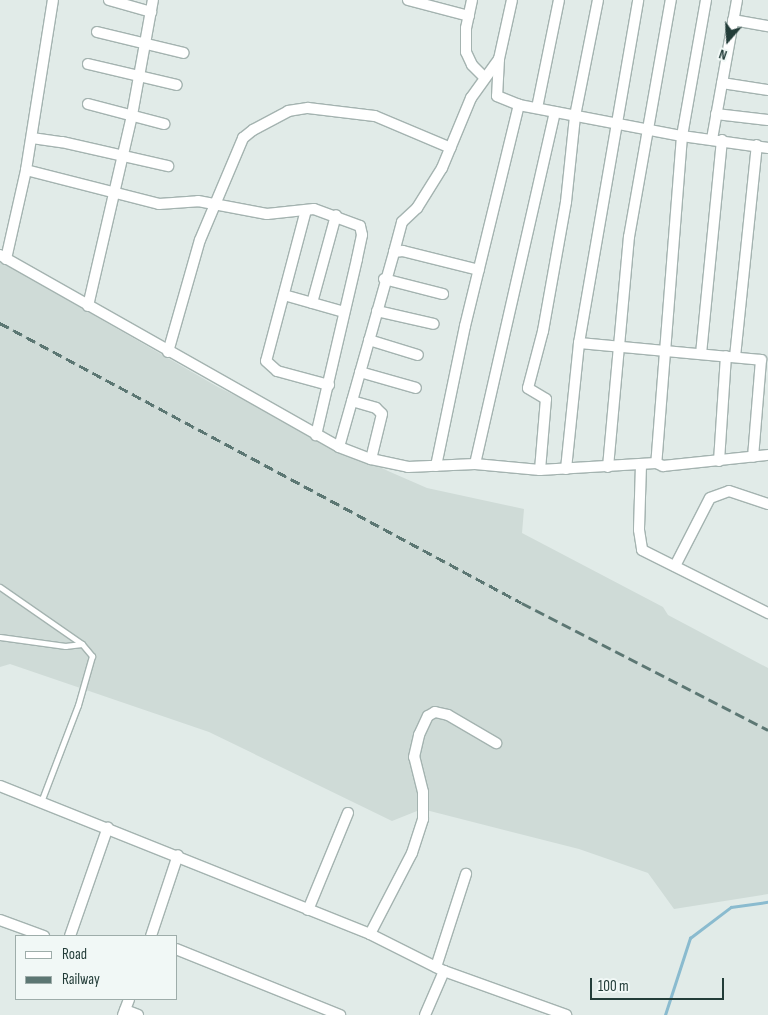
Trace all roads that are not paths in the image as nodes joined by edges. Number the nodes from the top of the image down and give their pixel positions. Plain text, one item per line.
1 (53, 0) edge
2 (109, 0) edge
3 (153, 0) edge
4 (408, 0) edge
5 (472, 0) edge
6 (512, 0) edge
7 (559, 0) edge
8 (598, 0) edge
9 (638, 0) edge
10 (671, 0) edge
11 (706, 0) edge
12 (737, 0) edge
13 (437, 4) edge
14 (151, 12) junction
15 (469, 16) junction
16 (734, 20) junction
17 (768, 26) edge
18 (97, 32) dead end
19 (145, 44) junction
20 (184, 53) dead end
21 (499, 59) junction
22 (88, 64) dead end
23 (139, 76) junction
24 (485, 78) junction
25 (722, 84) junction
26 (177, 85) dead end
27 (768, 90) edge
28 (88, 104) dead end
29 (519, 105) junction
30 (537, 108) junction
31 (555, 112) junction
32 (716, 114) junction
33 (132, 115) junction
34 (575, 116) junction
35 (768, 120) edge
36 (615, 123) junction
37 (164, 124) dead end
38 (646, 129) junction
39 (682, 136) junction
40 (32, 138) junction
41 (717, 140) junction
42 (757, 145) junction
43 (451, 148) junction
44 (768, 148) edge
45 (123, 155) junction
46 (168, 166) dead end
47 (26, 170) junction
48 (113, 193) junction
49 (216, 204) junction
50 (306, 210) junction
51 (336, 215) junction
52 (394, 252) junction
53 (3, 257) edge
54 (479, 270) junction
55 (384, 279) junction
56 (443, 294) dead end
57 (284, 295) junction
58 (312, 303) junction
59 (88, 306) junction
60 (378, 311) junction
61 (344, 312) junction
62 (434, 324) dead end
63 (369, 340) junction
64 (579, 343) junction
65 (619, 347) junction
66 (666, 351) junction
67 (168, 352) junction
68 (701, 354) junction
69 (418, 355) dead end
70 (731, 357) junction
71 (360, 372) junction
72 (329, 385) junction
73 (416, 388) dead end
74 (352, 401) junction
75 (316, 435) junction
76 (339, 448) junction
77 (768, 455) edge
78 (754, 457) junction
79 (371, 459) junction
80 (719, 461) junction
81 (656, 463) junction
82 (475, 464) junction
83 (641, 465) junction
84 (436, 466) junction
85 (608, 467) junction
86 (566, 469) junction
87 (540, 470) junction
88 (768, 504) edge
89 (675, 566) junction
90 (0, 587) edge
91 (768, 614) edge
92 (0, 637) edge
93 (82, 644) junction
94 (496, 743) dead end
95 (0, 786) edge
96 (42, 802) junction
97 (348, 813) dead end
98 (108, 827) junction
99 (178, 855) junction
100 (466, 874) dead end
101 (308, 910) junction
102 (0, 920) edge
103 (370, 934) junction
104 (41, 935) edge
105 (70, 935) edge
106 (152, 935) edge
107 (178, 950) edge
108 (440, 969) junction
109 (129, 1000) edge
110 (124, 1012) edge
111 (138, 1015) edge
112 (340, 1015) edge
113 (425, 1015) edge
114 (566, 1015) edge

1 - 40 street
2 - 14 street
3 - 14 street
4 - 13 street
5 - 15 street
6 - 21 street
7 - 30 street
8 - 34 street
9 - 36 street
10 - 38 street
11 - 39 street
12 - 16 street
13 - 15 street
14 - 19 street
15 - 24 street
16 - 17 street
16 - 25 street
18 - 19 street
19 - 20 street
19 - 23 street
21 - 24 street
21 - 29 street
22 - 23 street
23 - 26 street
23 - 33 street
24 - 43 street
25 - 27 street
25 - 32 street
28 - 33 street
29 - 30 street
29 - 54 street
30 - 31 street
31 - 34 street
31 - 82 street
32 - 35 street
32 - 41 street
33 - 37 street
33 - 45 street
34 - 36 street
34 - 87 street
36 - 38 street
36 - 64 street
38 - 39 street
38 - 65 street
39 - 41 street
39 - 66 street
40 - 45 street
40 - 47 street
41 - 42 street
41 - 68 street
42 - 44 street
42 - 70 street
43 - 49 street
43 - 52 street
45 - 46 street
45 - 48 street
47 - 48 street
47 - 53 street
48 - 49 street
48 - 59 street
49 - 50 street
49 - 67 street
50 - 51 street
50 - 57 street
51 - 58 street
51 - 61 street
52 - 54 street
52 - 55 street
53 - 59 street
54 - 84 street
55 - 56 street
55 - 60 street
57 - 58 street
57 - 72 street
58 - 61 street
59 - 67 street
60 - 62 street
60 - 63 street
61 - 72 street
63 - 69 street
63 - 71 street
64 - 65 street
64 - 86 street
65 - 66 street
65 - 85 street
66 - 68 street
66 - 81 street
67 - 75 street
68 - 70 street
70 - 78 street
70 - 80 street
71 - 73 street
71 - 74 street
72 - 75 street
74 - 76 street
74 - 79 street
75 - 76 street
76 - 79 street
77 - 78 street
78 - 80 street
79 - 84 street
80 - 81 street
81 - 83 street
82 - 84 street
82 - 87 street
83 - 85 street
83 - 89 street
85 - 86 street
86 - 87 street
88 - 89 street
89 - 91 street
90 - 93 lane
92 - 93 lane
93 - 96 lane
94 - 103 street
95 - 96 street
96 - 98 street
97 - 101 street
98 - 99 street
98 - 105 street
99 - 101 street
99 - 106 street
100 - 108 street
101 - 103 street
102 - 104 street
103 - 108 street
107 - 112 street
108 - 113 street
108 - 114 street
109 - 110 street
110 - 111 street

